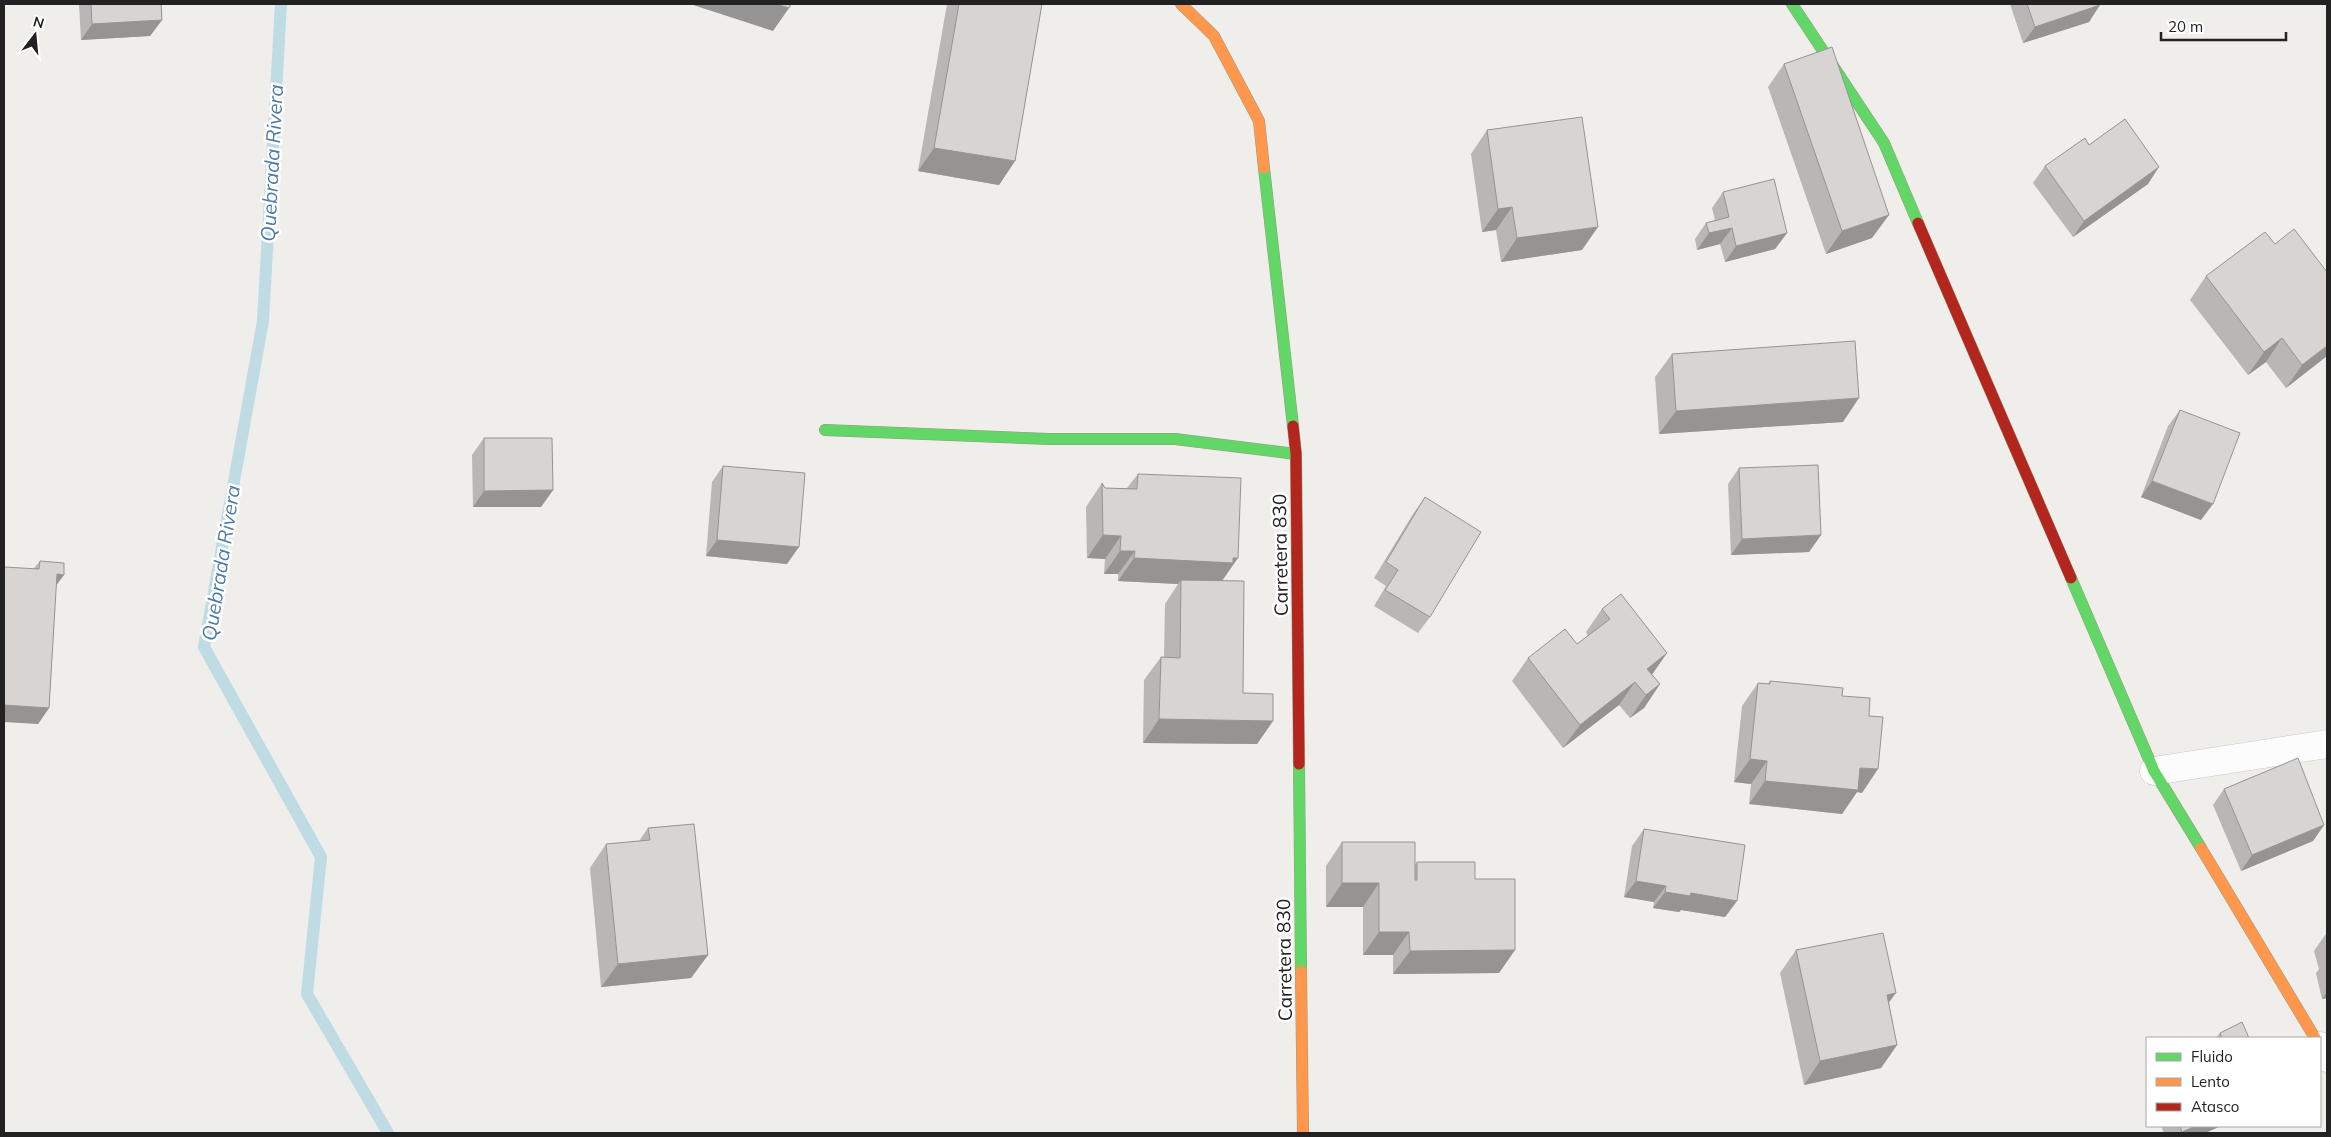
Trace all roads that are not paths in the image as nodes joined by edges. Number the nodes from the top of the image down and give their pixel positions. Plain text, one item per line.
1 (1181, 4) edge
2 (1792, 4) edge
3 (825, 430) dead end
4 (1296, 454) junction
5 (2327, 744) edge
6 (2154, 771) junction
7 (2314, 1037) edge
8 (1303, 1133) edge

1 - 4 street, Carretera 830
2 - 6 street
3 - 4 street
4 - 8 street, Carretera 830
5 - 6 street
6 - 7 street

